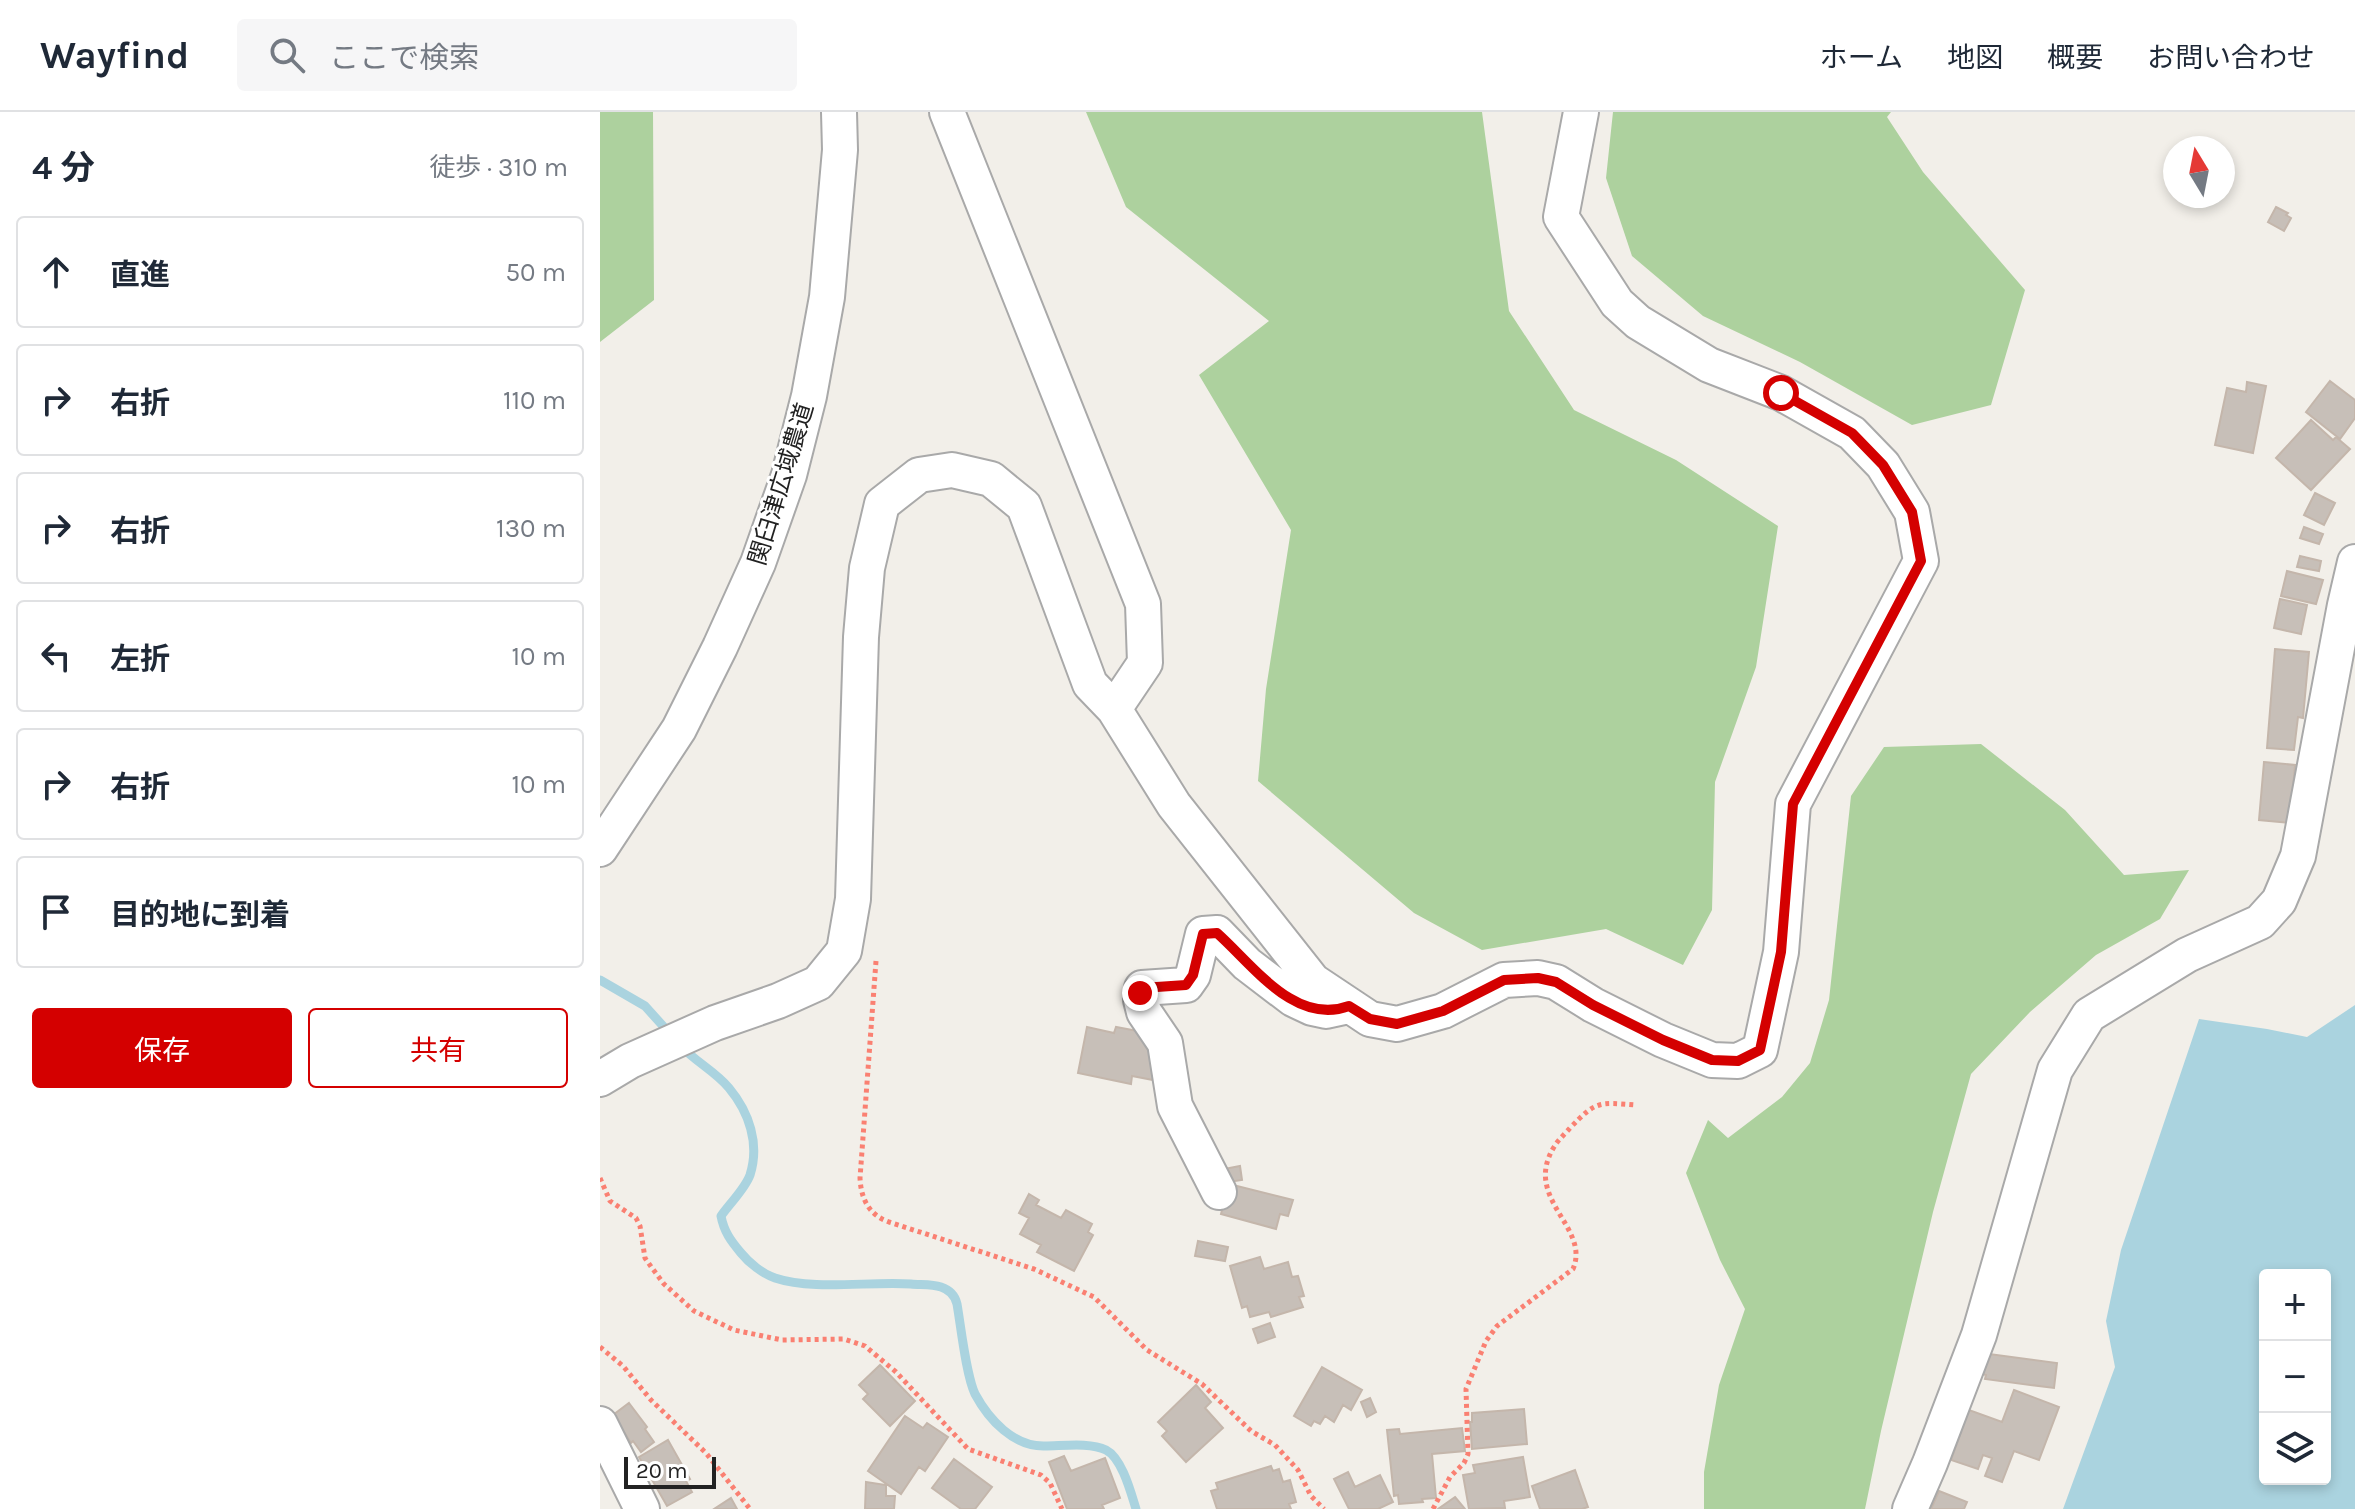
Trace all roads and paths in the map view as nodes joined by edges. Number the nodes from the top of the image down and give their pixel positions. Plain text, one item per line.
1 (839, 112) edge
2 (947, 112) edge
3 (1581, 112) edge
4 (2355, 562) edge
5 (1114, 709) junction
6 (609, 836) edge
7 (876, 955) dead end
8 (1349, 1006) junction
9 (600, 1079) edge
10 (1635, 1105) dead end
11 (600, 1178) edge
12 (1219, 1192) dead end
13 (600, 1347) edge
14 (600, 1424) edge
15 (642, 1509) edge
16 (750, 1509) edge
17 (1062, 1509) edge
18 (1324, 1509) edge
19 (1433, 1509) edge
20 (1910, 1509) edge

1 - 6 street, 関臼津広域農道
2 - 5 street
3 - 8 street
4 - 20 street
5 - 8 street
5 - 9 street
7 - 18 path
8 - 12 street
10 - 19 path
11 - 17 path
13 - 16 path
14 - 15 street

